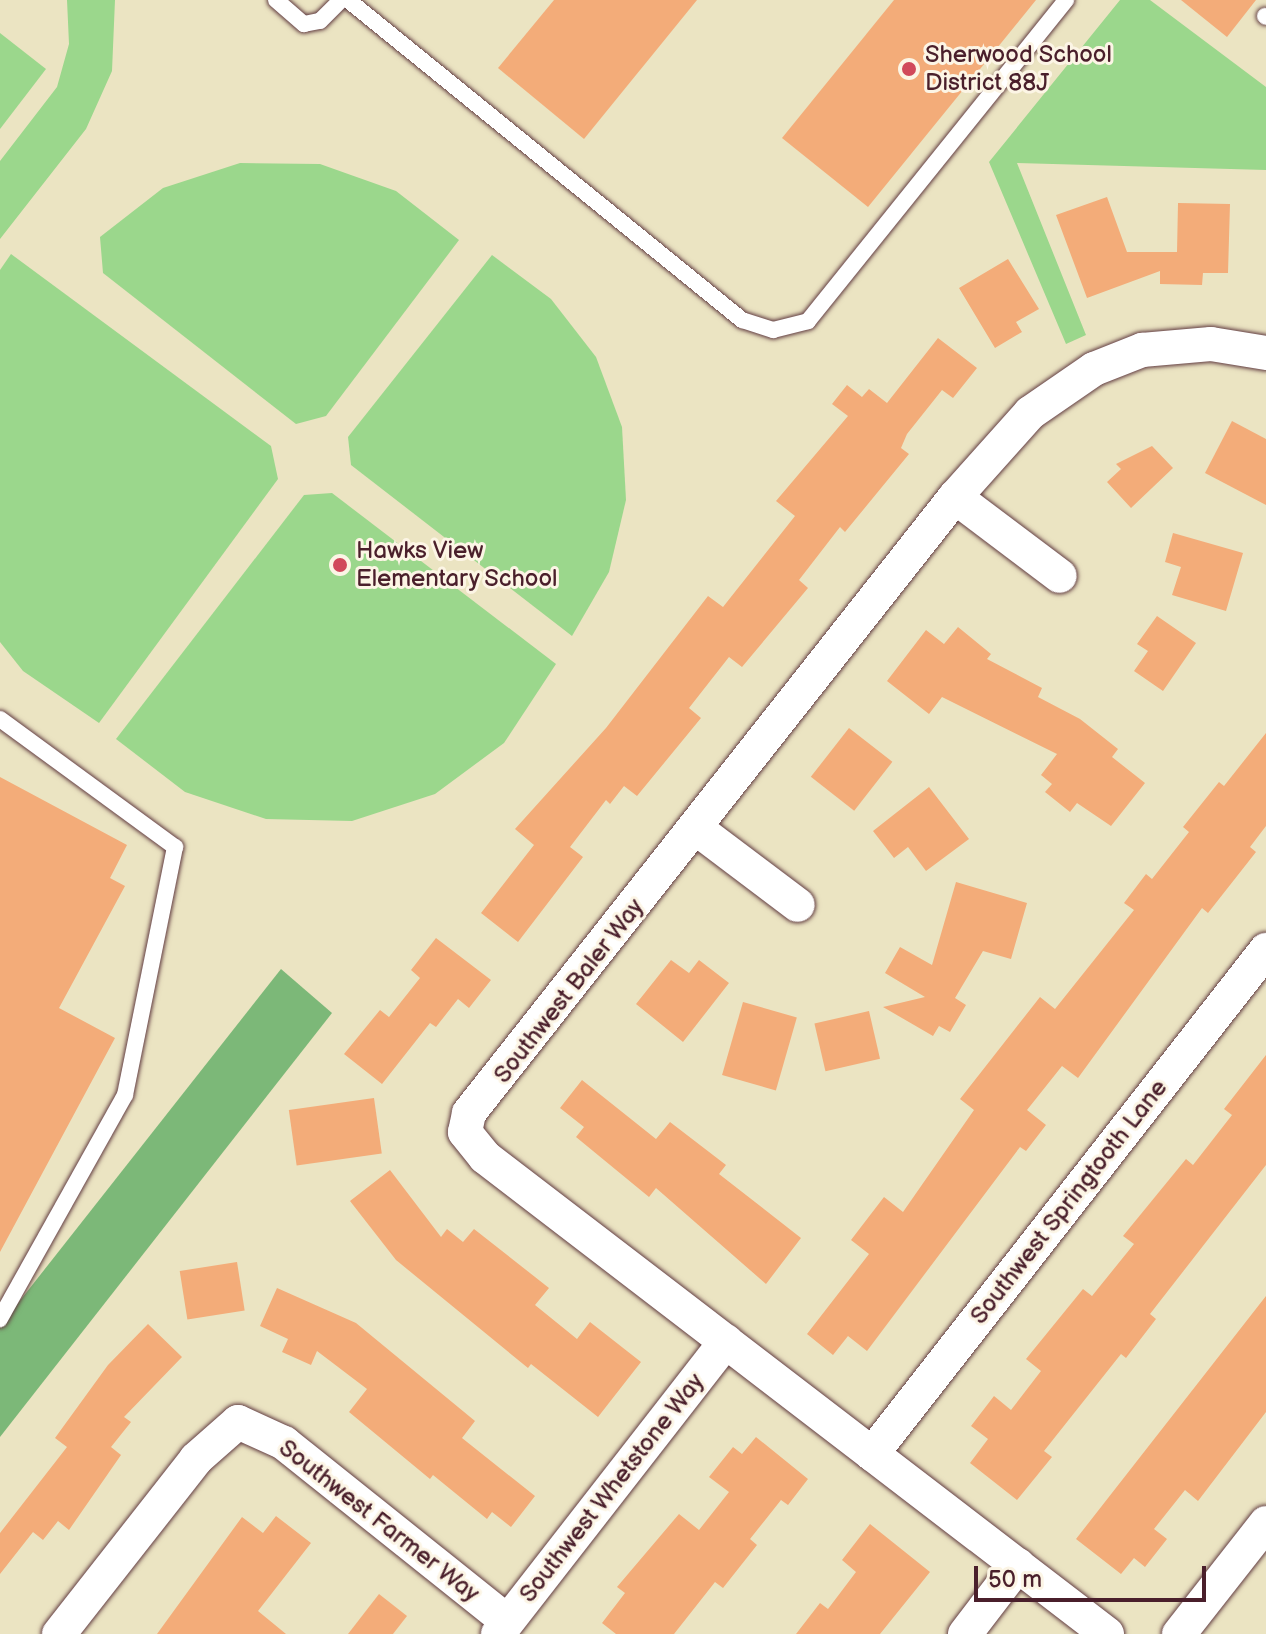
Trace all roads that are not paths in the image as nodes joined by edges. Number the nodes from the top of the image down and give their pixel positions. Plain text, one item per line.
1 (276, 0) edge
2 (341, 0) edge
3 (348, 0) edge
4 (1066, 0) edge
5 (1266, 353) edge
6 (955, 497) junction
7 (1060, 576) dead end
8 (0, 719) edge
9 (697, 829) junction
10 (798, 905) dead end
11 (1266, 950) edge
12 (0, 1319) edge
13 (726, 1341) junction
14 (872, 1454) junction
15 (1266, 1523) edge
16 (1018, 1565) junction
17 (503, 1627) edge
18 (59, 1634) edge
19 (965, 1634) edge
20 (1107, 1634) edge
21 (1179, 1634) edge

1 - 2 lane
3 - 4 lane
5 - 6 street, Southwest Baler Way
6 - 7 street
6 - 9 street, Southwest Baler Way
8 - 12 lane
9 - 10 street
9 - 13 street, Southwest Baler Way
11 - 14 street, Southwest Springtooth Lane
13 - 14 street, Southwest Baler Way
13 - 17 street, Southwest Whetstone Way
14 - 16 street, Southwest Baler Way
15 - 21 street
16 - 19 street
16 - 20 street, Southwest Baler Way
17 - 18 street, Southwest Farmer Way

